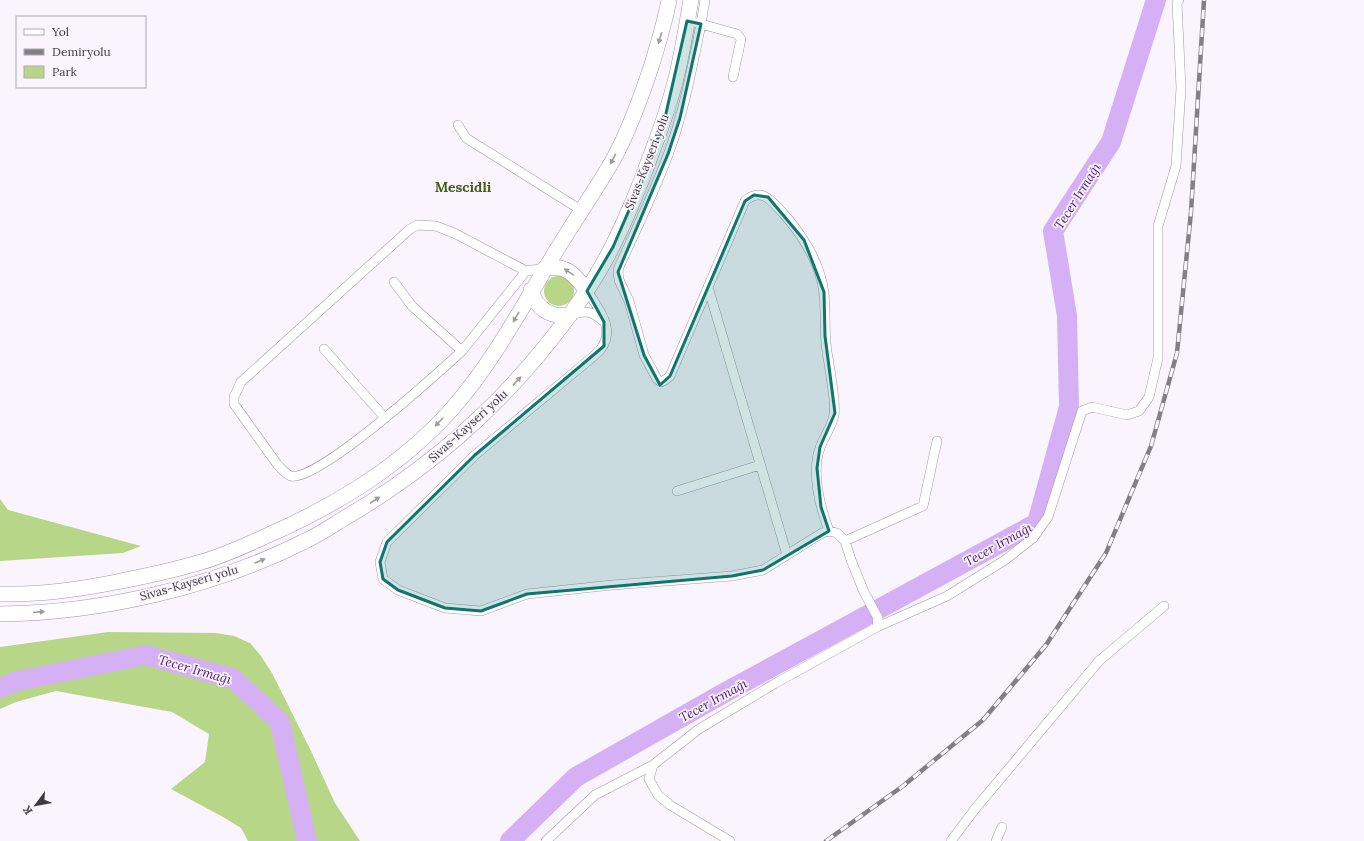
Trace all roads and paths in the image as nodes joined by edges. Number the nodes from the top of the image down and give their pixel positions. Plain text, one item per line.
1 (691, 0) edge
2 (705, 0) edge
3 (1178, 0) edge
4 (665, 1) edge
5 (694, 22) junction
6 (733, 76) dead end
7 (458, 125) dead end
8 (581, 210) junction
9 (545, 268) junction
10 (526, 271) junction
11 (394, 282) dead end
12 (708, 287) junction
13 (531, 290) junction
14 (587, 291) junction
15 (570, 315) junction
16 (604, 322) junction
17 (324, 349) dead end
18 (462, 351) junction
19 (385, 418) junction
20 (937, 441) dead end
21 (760, 465) junction
22 (676, 491) dead end
23 (829, 531) junction
24 (845, 541) junction
25 (786, 555) junction
26 (0, 594) edge
27 (1164, 606) dead end
28 (0, 614) edge
29 (878, 623) junction
30 (653, 765) junction
31 (1002, 827) dead end
32 (546, 841) edge
33 (730, 841) edge
34 (951, 841) edge
35 (996, 841) edge

1 - 5 highway, Sivas-Kayseri yolu
2 - 5 street
3 - 29 street
4 -> 8 highway, Sivas-Kayseri yolu
5 - 6 street
5 - 12 street
5 - 14 highway, Sivas-Kayseri yolu
7 - 8 street
8 - 9 highway, Sivas-Kayseri yolu
9 - 10 street
9 - 13 highway, Sivas-Kayseri yolu
14 -> 9 highway
10 - 13 street
10 - 18 street
10 - 19 street
11 - 18 street
12 - 21 street
12 - 23 street
13 - 15 highway
13 -> 26 highway, Sivas-Kayseri yolu
14 - 15 highway, Sivas-Kayseri yolu
14 - 16 street
15 - 16 street
28 -> 15 highway, Sivas-Kayseri yolu
16 - 25 street
17 - 19 street
18 - 19 street
20 - 24 street
21 - 22 street
21 - 25 street
23 - 24 street
23 - 25 street
24 - 29 street
27 - 34 street
29 - 30 street
30 - 32 street
30 - 33 street
31 - 35 street

